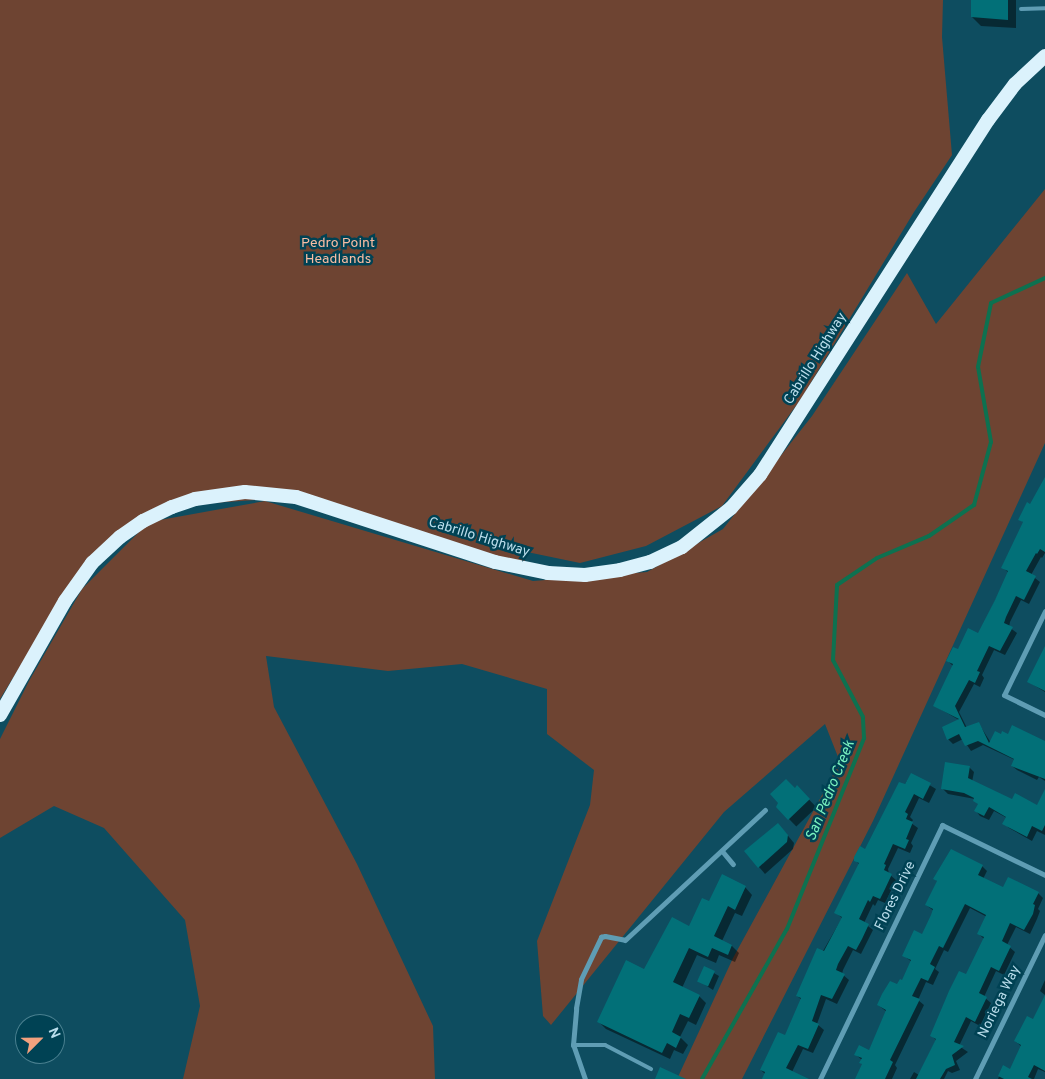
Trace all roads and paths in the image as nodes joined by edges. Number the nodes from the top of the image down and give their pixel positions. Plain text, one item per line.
1 (1045, 8) edge
2 (1020, 9) dead end
3 (1045, 56) edge
4 (1045, 611) edge
5 (0, 715) edge
6 (1045, 715) edge
7 (765, 810) dead end
8 (722, 851) junction
9 (733, 864) dead end
10 (1045, 875) edge
11 (1045, 935) edge
12 (573, 1045) junction
13 (651, 1069) dead end
14 (585, 1079) edge
15 (820, 1079) edge
16 (975, 1079) edge

1 - 2 lane
3 - 5 highway, Cabrillo Highway
4 - 6 street
7 - 8 street
8 - 9 street
8 - 12 street
10 - 15 street, Flores Drive
11 - 16 street, Noriega Way
12 - 13 lane
12 - 14 street

